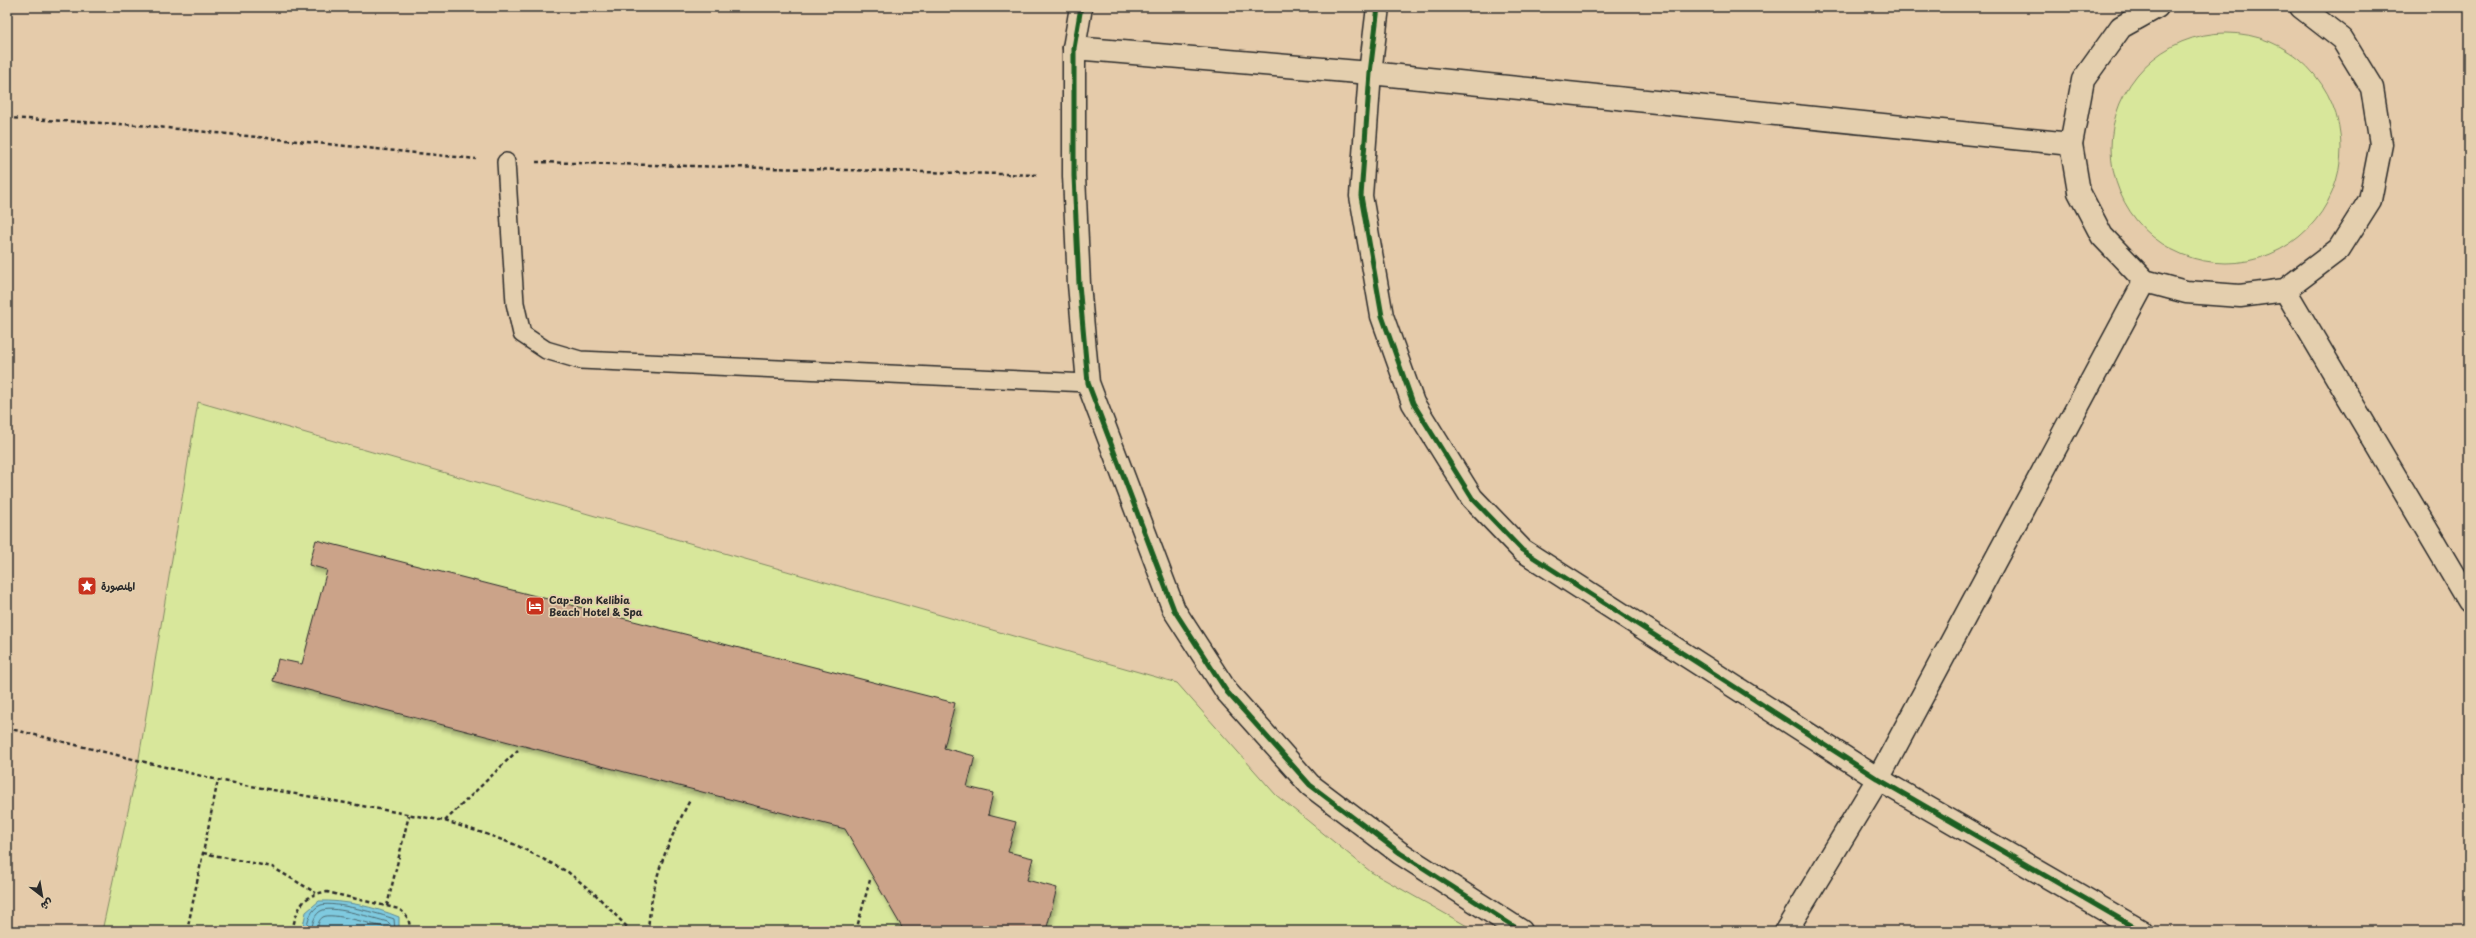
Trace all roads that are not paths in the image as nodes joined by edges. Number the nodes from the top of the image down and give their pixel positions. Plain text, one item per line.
1 (1081, 7) edge
2 (1378, 7) edge
3 (2157, 7) edge
4 (2301, 7) edge
5 (1074, 48) junction
6 (1370, 73) junction
7 (2071, 144) junction
8 (506, 162) road end
9 (2145, 281) junction
10 (2285, 290) junction
11 (1088, 383) junction
12 (2469, 601) edge
13 (1878, 779) junction
14 (1521, 931) edge
15 (1786, 931) edge
16 (2141, 931) edge

1 - 5 street
2 - 6 street
3 - 7 street
4 - 10 street
5 - 6 street
5 - 11 street
6 - 7 street
6 - 13 street
7 - 9 street
8 - 11 lane
9 - 10 street
9 - 13 street
10 - 12 street
11 - 14 street
13 - 15 street
13 - 16 street

